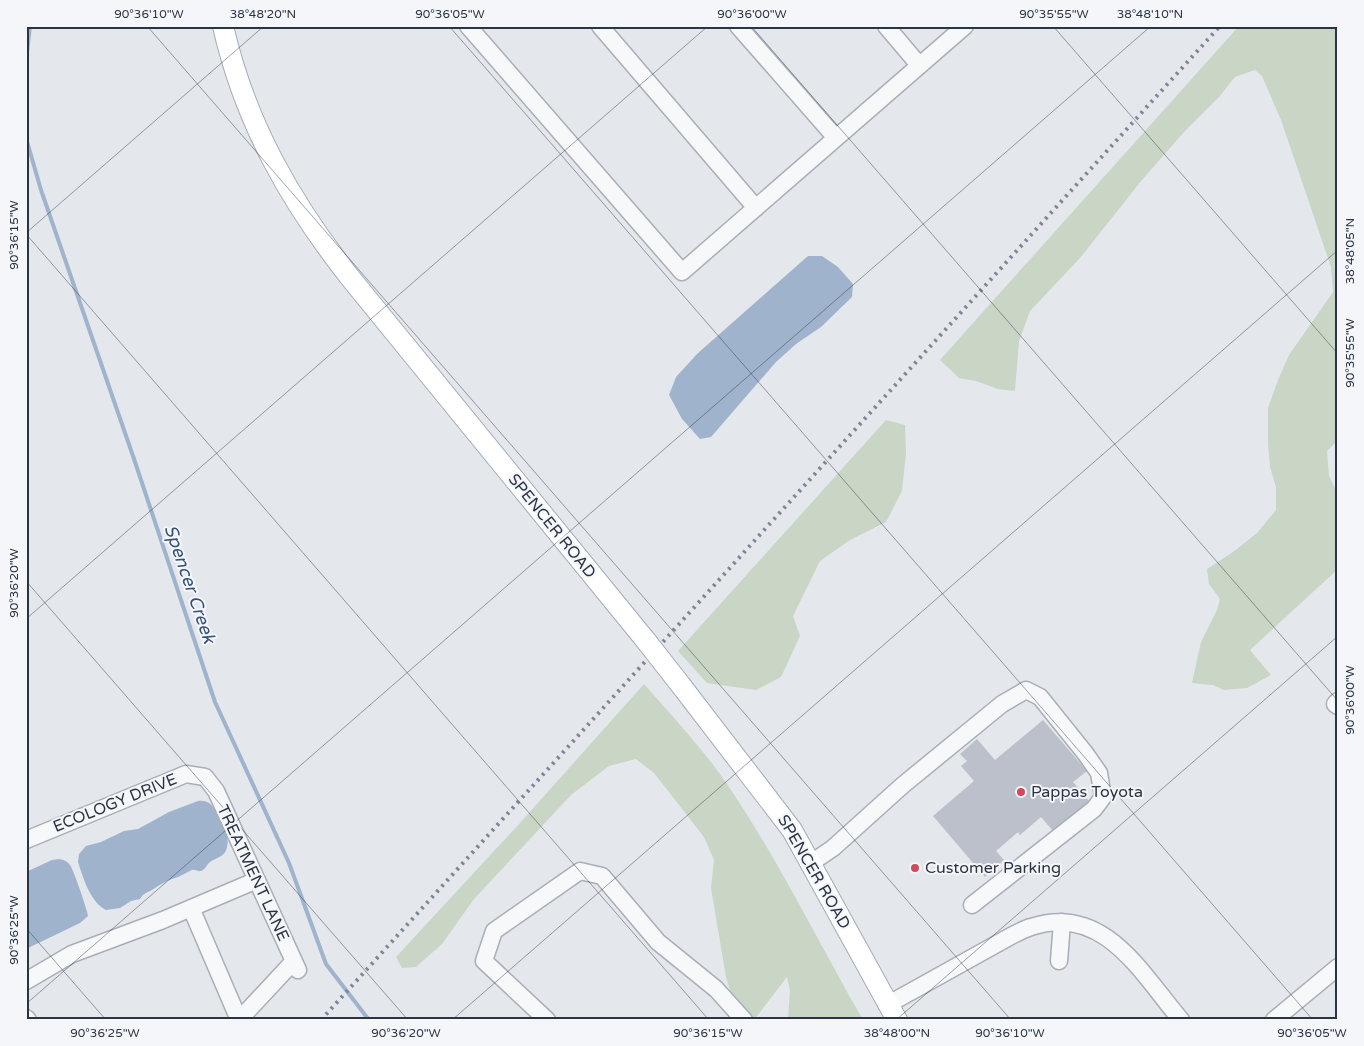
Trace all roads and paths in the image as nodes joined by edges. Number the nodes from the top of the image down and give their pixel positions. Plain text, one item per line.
1 (223, 26) edge
2 (468, 26) edge
3 (600, 26) edge
4 (738, 26) edge
5 (886, 26) edge
6 (965, 26) edge
7 (919, 65) junction
8 (836, 138) junction
9 (756, 208) junction
10 (1338, 701) edge
11 (1338, 706) edge
12 (205, 777) joint
13 (26, 840) edge
14 (811, 863) junction
15 (257, 880) junction
16 (972, 904) dead end
17 (191, 908) junction
18 (1062, 922) junction
19 (1059, 961) dead end
20 (1338, 967) edge
21 (26, 981) edge
22 (892, 1012) edge
23 (239, 1020) edge
24 (547, 1020) edge
25 (744, 1020) edge
26 (1181, 1020) edge
27 (1274, 1020) edge

1 - 14 main road, SPENCER ROAD, bridge
2 - 9 street
3 - 9 street
4 - 8 street
5 - 7 street
6 - 7 street
7 - 8 street
8 - 9 street
10 - 11 street
12 - 13 street, ECOLOGY DRIVE
12 - 15 street, TREATMENT LANE
14 - 16 street
14 - 22 main road, SPENCER ROAD
15 - 17 street
15 - 23 street, TREATMENT LANE
17 - 21 street
17 - 23 street
18 - 19 street
18 - 22 street
18 - 26 street
20 - 27 street
24 - 25 street

